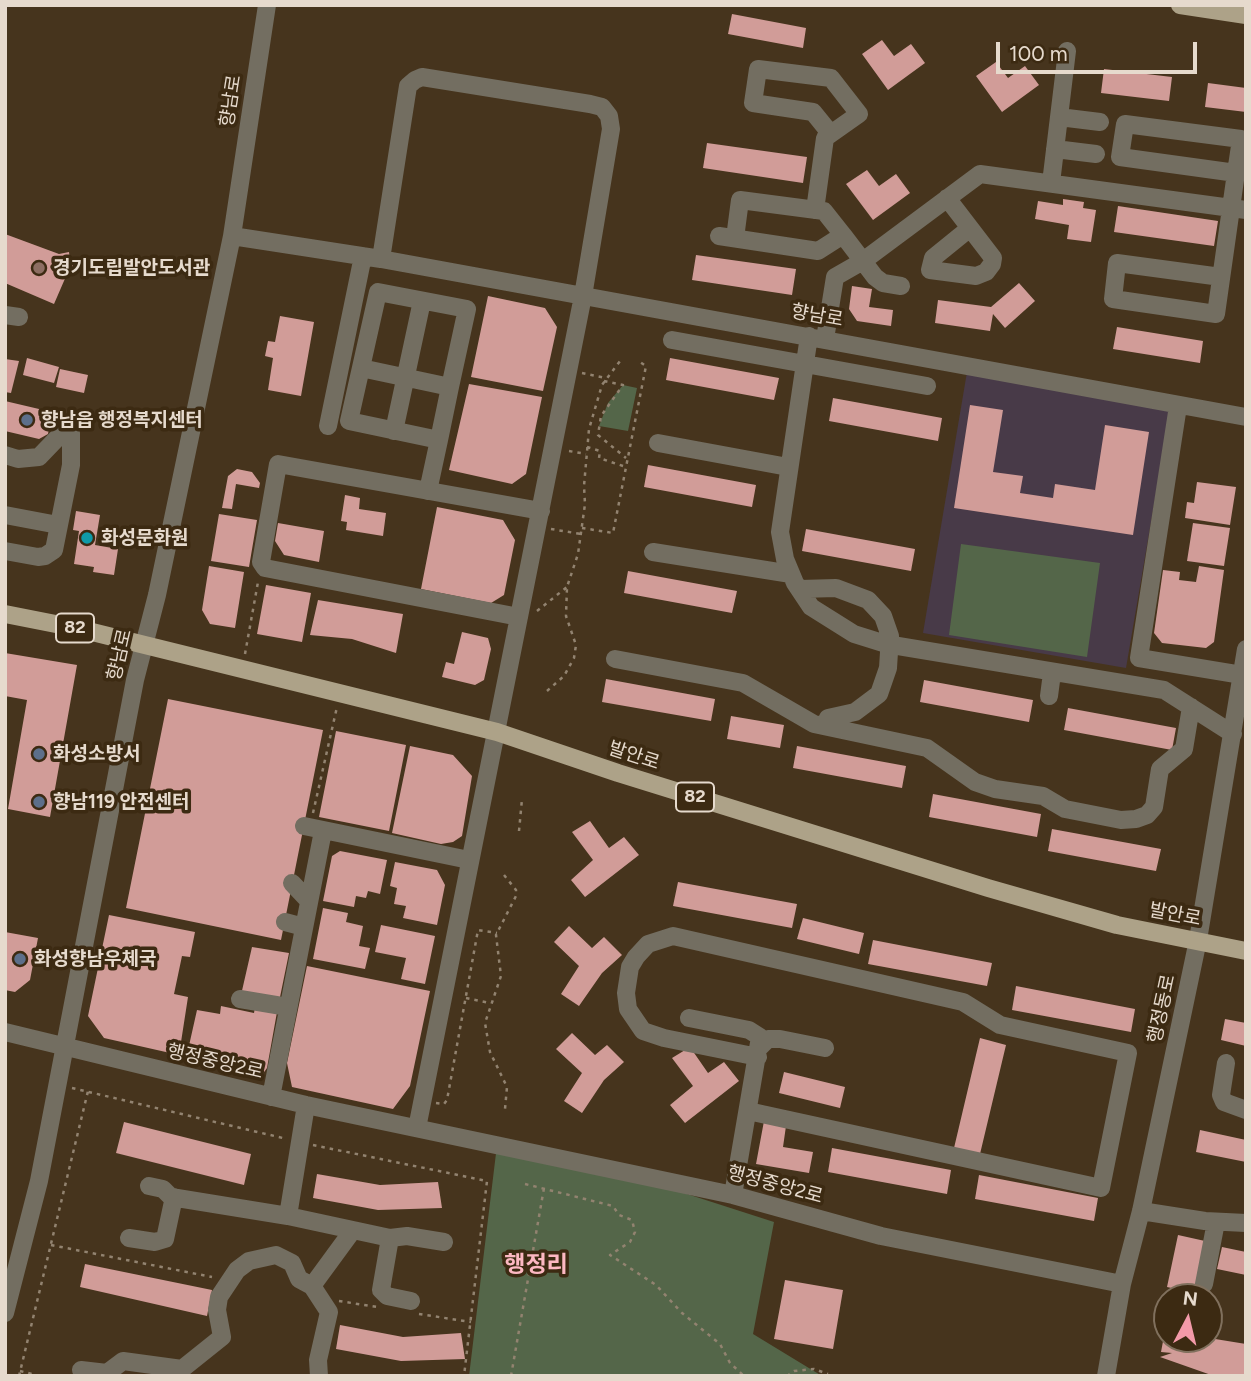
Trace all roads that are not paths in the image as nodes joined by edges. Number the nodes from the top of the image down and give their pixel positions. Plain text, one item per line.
1 (267, 5) edge
2 (1180, 5) edge
3 (1246, 15) edge
4 (1067, 51) dead end
5 (1059, 117) junction
6 (1100, 122) dead end
7 (830, 133) junction
8 (1055, 149) junction
9 (1096, 154) dead end
10 (1236, 173) junction
11 (1051, 183) junction
12 (947, 198) junction
13 (1239, 209) edge
14 (815, 210) junction
15 (970, 228) dead end
16 (843, 235) junction
17 (232, 236) junction
18 (372, 258) junction
19 (863, 261) junction
20 (1221, 277) junction
21 (901, 286) dead end
22 (583, 296) junction
23 (422, 300) junction
24 (817, 337) junction
25 (671, 340) dead end
26 (804, 364) junction
27 (361, 368) junction
28 (405, 377) junction
29 (927, 386) dead end
30 (450, 387) junction
31 (1178, 406) junction
32 (1246, 417) edge
33 (328, 426) dead end
34 (394, 430) junction
35 (439, 440) junction
36 (658, 443) dead end
37 (5, 455) edge
38 (788, 467) junction
39 (428, 491) junction
40 (5, 515) edge
41 (539, 519) junction
42 (58, 525) junction
43 (5, 551) edge
44 (653, 552) dead end
45 (796, 582) junction
46 (5, 614) edge
47 (519, 617) junction
48 (890, 645) junction
49 (143, 646) junction
50 (1246, 649) edge
51 (615, 659) dead end
52 (1052, 673) junction
53 (1242, 675) junction
54 (1049, 696) dead end
55 (1243, 697) edge
56 (1191, 707) junction
57 (824, 726) junction
58 (496, 732) junction
59 (1233, 734) junction
60 (1184, 749) junction
61 (1180, 772) dead end
62 (469, 860) junction
63 (292, 883) dead end
64 (309, 901) junction
65 (285, 922) dead end
66 (304, 927) junction
67 (1198, 940) junction
68 (1246, 951) edge
69 (240, 999) dead end
70 (284, 1013) junction
71 (689, 1018) dead end
72 (5, 1032) edge
73 (66, 1047) junction
74 (825, 1048) dead end
75 (759, 1052) junction
76 (1226, 1063) dead end
77 (271, 1097) junction
78 (306, 1105) junction
79 (1246, 1110) edge
80 (748, 1111) junction
81 (417, 1128) junction
82 (149, 1186) dead end
83 (733, 1195) junction
84 (174, 1197) junction
85 (1141, 1211) junction
86 (288, 1216) junction
87 (1216, 1222) junction
88 (1246, 1223) edge
89 (353, 1230) junction
90 (129, 1238) dead end
91 (390, 1238) junction
92 (444, 1242) dead end
93 (1204, 1283) edge
94 (1122, 1284) junction
95 (312, 1286) junction
96 (411, 1301) dead end
97 (5, 1313) edge
98 (81, 1370) dead end
99 (319, 1376) edge
100 (1106, 1376) edge

1 - 17 street, 향남로
2 - 3 main road
4 - 5 street
5 - 6 street
5 - 8 street
7 - 7 street
7 - 14 street
8 - 9 street
8 - 11 street
10 - 10 street
10 - 13 street
11 - 12 street
11 - 13 street
12 - 15 street
12 - 19 street
13 - 20 street
14 - 16 street
14 - 16 street
16 - 19 street
17 - 18 street, 향남로
17 - 49 street, 향남로
18 - 22 street, 향남로
18 - 22 street
18 - 33 street
19 - 21 street
19 - 24 street
20 - 20 street
22 - 24 street, 향남로
22 - 41 street
23 - 27 street
23 - 28 street
23 - 30 street
24 - 26 street
24 - 31 street, 향남로
25 - 26 street
26 - 29 street
26 - 38 street
27 - 28 street
27 - 34 street
28 - 30 street
28 - 34 street
30 - 35 street
31 - 32 street, 향남로
31 - 53 street
34 - 35 street
35 - 39 street
36 - 38 street
37 - 42 street
38 - 45 street
39 - 41 street
39 - 47 street
40 - 42 street
41 - 47 street
42 - 43 street
44 - 45 street
45 - 48 street
45 - 48 street
46 - 49 main road, 발안로 / 82
47 - 58 street
48 - 52 street
48 - 57 street
49 - 58 main road, 발안로 / 82
49 - 73 street, 향남로
50 - 53 street, 행정동로
51 - 57 street
52 - 54 street
52 - 56 street
53 - 55 street, 행정동로
55 - 59 street, 행정동로
56 - 59 street
56 - 60 street
57 - 60 street
58 - 62 street
58 - 67 main road, 발안로 / 82
59 - 67 street, 행정동로
60 - 61 street
62 - 64 street
62 - 81 street
63 - 64 street
64 - 66 street
65 - 66 street
66 - 70 street
67 - 68 main road, 발안로 / 82
67 - 85 street, 행정동로
69 - 70 street
70 - 77 street
71 - 75 street
72 - 73 street, 행정중앙2로
73 - 77 street, 행정중앙2로
73 - 97 street, 향남로
74 - 75 street
75 - 80 street
75 - 80 street
76 - 79 street
77 - 78 street, 행정중앙2로
78 - 81 street, 행정중앙2로
78 - 86 street
80 - 83 street
81 - 83 street, 행정중앙2로
82 - 84 street
83 - 94 street, 행정중앙2로
84 - 86 street
84 - 90 street
85 - 87 street
85 - 94 street, 행정동로
86 - 89 street
87 - 88 street
87 - 93 street
89 - 91 street
89 - 95 street
91 - 92 street
91 - 96 street
94 - 100 street, 행정동로
95 - 98 street
95 - 99 street

